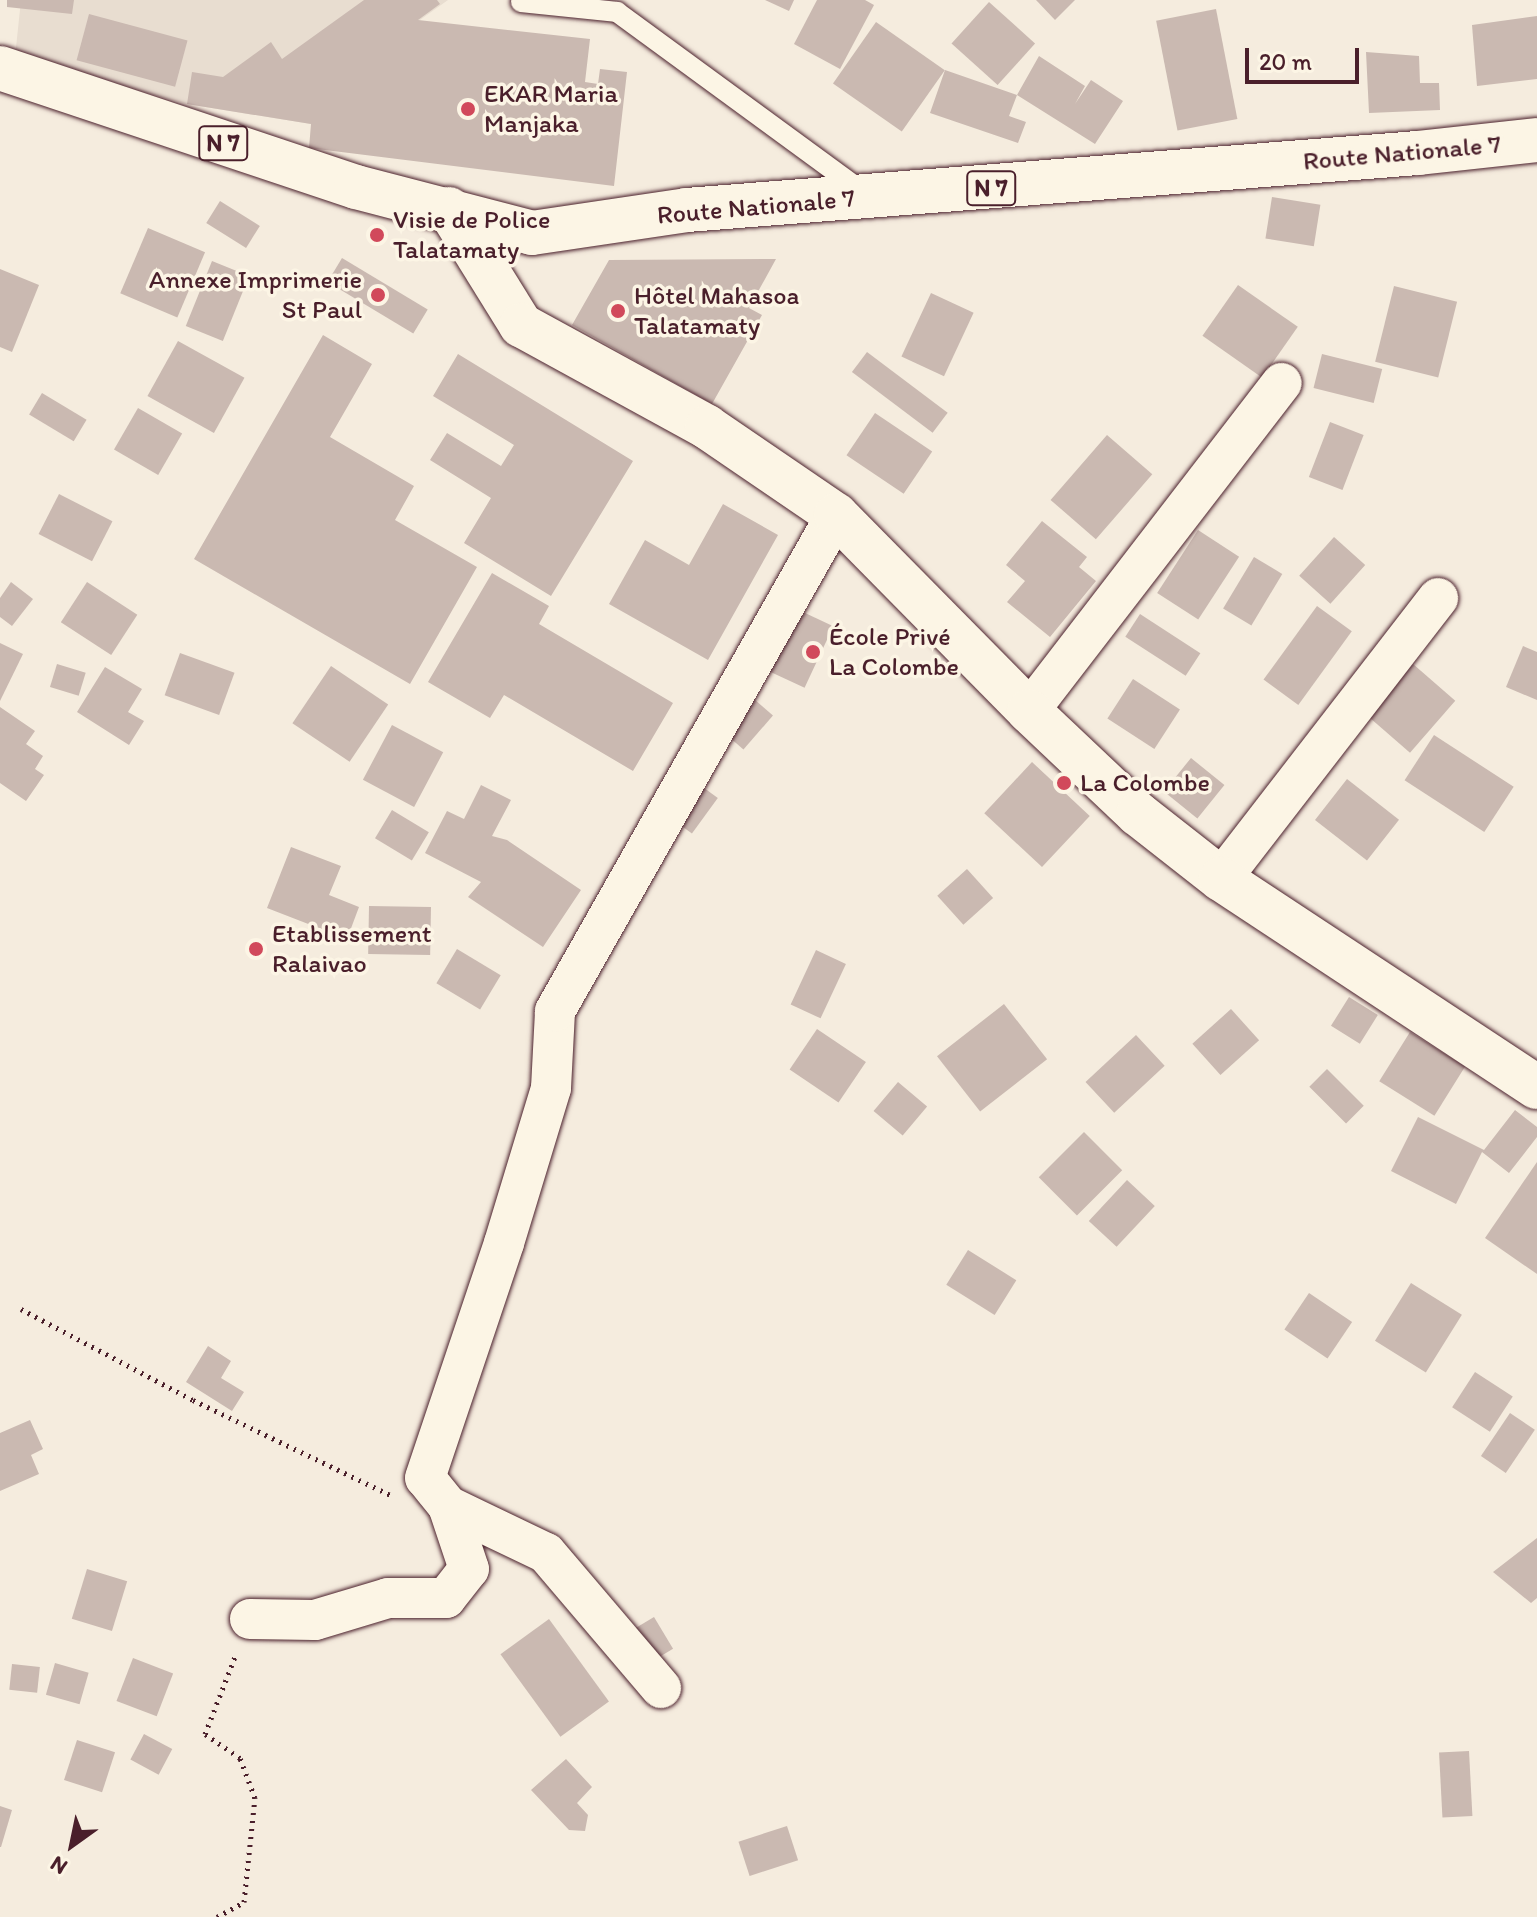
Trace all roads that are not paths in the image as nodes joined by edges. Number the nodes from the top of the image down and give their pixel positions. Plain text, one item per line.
1 (521, 2) dead end
2 (0, 68) edge
3 (1537, 140) edge
4 (872, 198) junction
5 (449, 209) junction
6 (1282, 383) dead end
7 (836, 515) junction
8 (1438, 598) dead end
9 (1029, 711) junction
10 (1221, 879) junction
11 (1537, 1087) edge
12 (436, 1492) junction
13 (250, 1619) road end
14 (661, 1688) dead end

1 - 4 lane
2 - 5 main road, Route Nationale 7 / N 7
3 - 4 main road, Route Nationale 7 / N 7
4 - 5 main road, Route Nationale 7 / N 7
5 - 7 main road
6 - 9 street
7 - 9 main road
7 - 12 street
8 - 10 street
9 - 10 main road
10 - 11 main road
12 - 13 street
12 - 14 street

